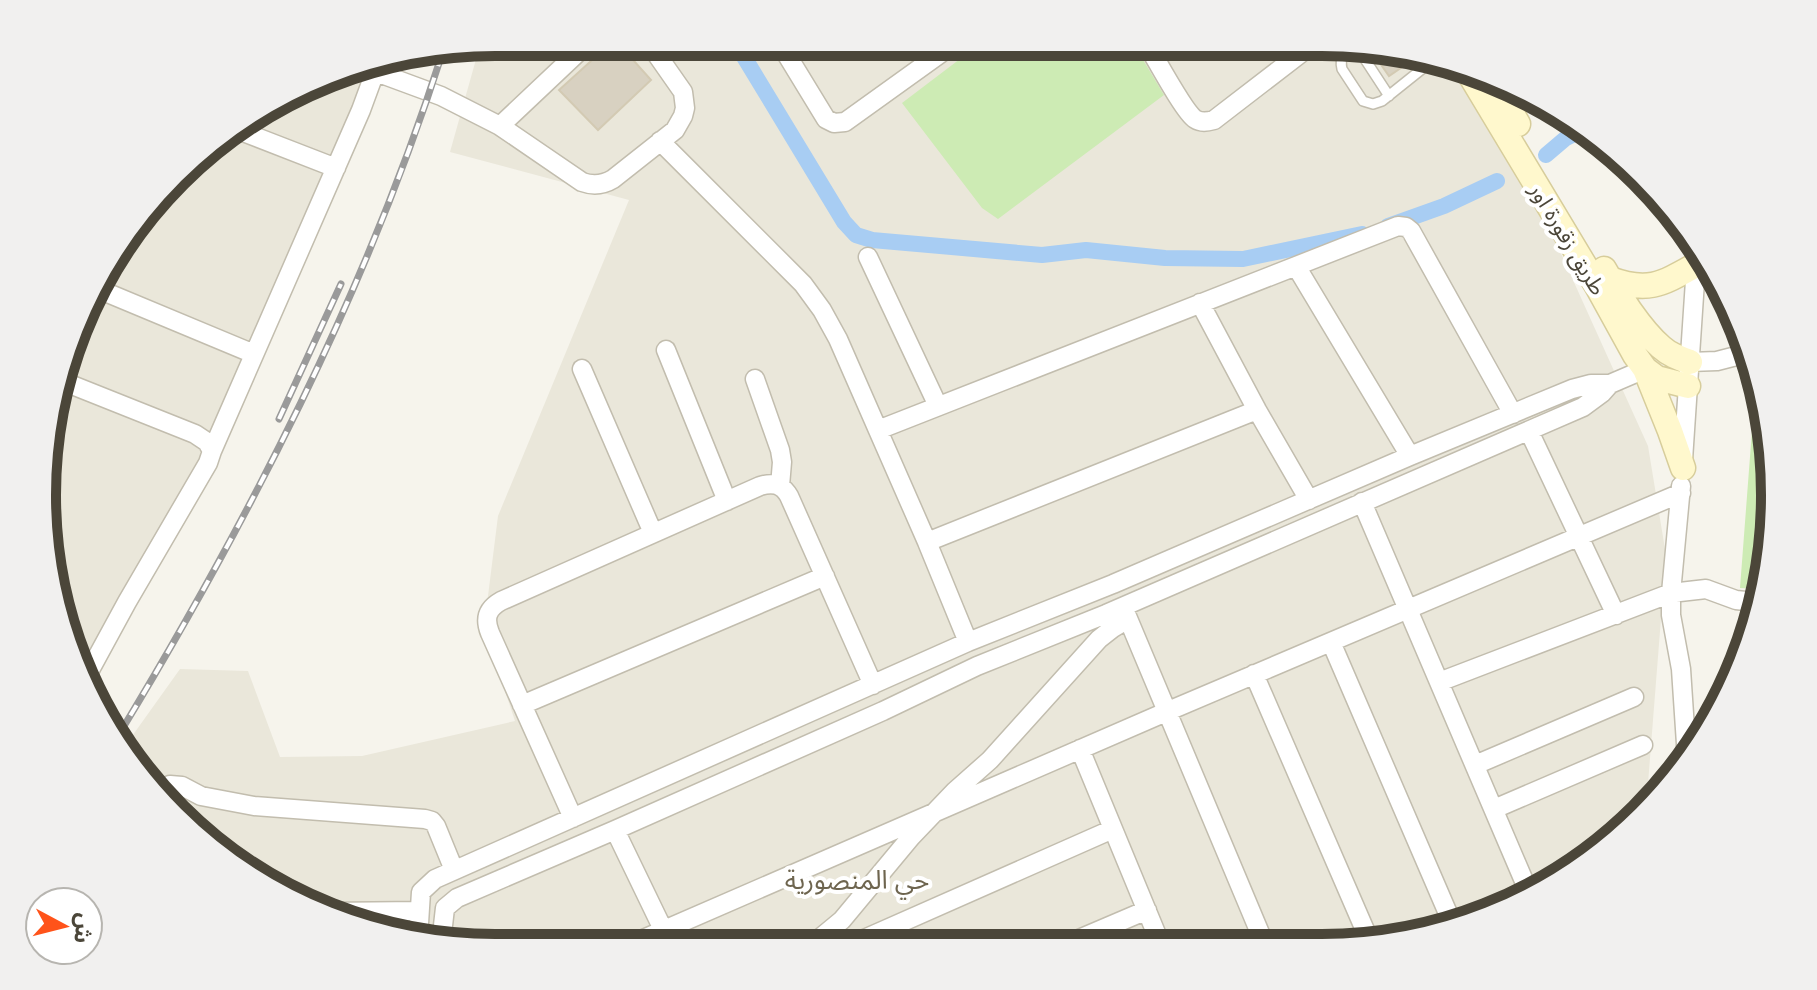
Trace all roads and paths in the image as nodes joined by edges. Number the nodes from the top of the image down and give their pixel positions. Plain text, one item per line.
1 (574, 56) edge
2 (658, 56) edge
3 (788, 56) edge
4 (937, 56) edge
5 (1154, 56) edge
6 (1292, 56) edge
7 (1299, 56) edge
8 (1342, 57) edge
9 (1364, 58) edge
10 (1294, 60) junction
11 (1424, 68) edge
12 (384, 70) edge
13 (375, 73) edge
14 (1476, 84) edge
15 (1500, 94) edge
16 (1389, 96) junction
17 (500, 126) junction
18 (247, 133) edge
19 (660, 141) junction
20 (336, 168) junction
21 (868, 257) dead end
22 (1693, 261) edge
23 (1296, 266) junction
24 (1696, 267) edge
25 (1603, 283) junction
26 (106, 292) edge
27 (1200, 303) junction
28 (666, 350) dead end
29 (254, 354) junction
30 (1739, 356) edge
31 (582, 369) dead end
32 (1645, 369) junction
33 (1689, 374) junction
34 (755, 379) dead end
35 (70, 384) edge
36 (1610, 384) junction
37 (938, 406) junction
38 (1257, 410) junction
39 (1513, 414) junction
40 (878, 430) junction
41 (1529, 431) junction
42 (212, 451) junction
43 (1410, 456) junction
44 (1683, 468) junction
45 (780, 486) junction
46 (1681, 493) junction
47 (1309, 500) junction
48 (727, 501) junction
49 (1362, 502) junction
50 (653, 533) junction
51 (1579, 537) junction
52 (927, 542) junction
53 (825, 576) junction
54 (1113, 584) junction
55 (1671, 593) junction
56 (1748, 601) edge
57 (1408, 609) junction
58 (1125, 613) junction
59 (1616, 615) junction
60 (968, 642) junction
61 (1331, 642) junction
62 (91, 668) edge
63 (1254, 674) junction
64 (1439, 682) junction
65 (873, 685) junction
66 (1634, 697) dead end
67 (522, 705) junction
68 (1166, 712) junction
69 (1686, 741) edge
70 (1643, 745) dead end
71 (1080, 749) junction
72 (1475, 765) junction
73 (168, 788) edge
74 (1494, 809) junction
75 (933, 813) junction
76 (573, 818) junction
77 (1113, 829) junction
78 (615, 830) junction
79 (454, 870) junction
80 (1526, 884) edge
81 (1147, 910) junction
82 (419, 911) junction
83 (356, 912) edge
84 (1449, 915) edge
85 (418, 927) edge
86 (442, 930) edge
87 (1366, 931) edge
88 (828, 933) edge
89 (665, 934) edge
90 (676, 934) edge
91 (875, 934) edge
92 (1091, 934) edge
93 (1157, 934) edge
94 (1260, 934) edge

1 - 17 street
2 - 19 street
3 - 4 street
5 - 10 street
6 - 10 street
7 - 10 street
8 - 16 lane
9 - 16 lane
11 - 16 lane
12 - 17 street
13 - 20 street
14 - 25 main road, طريق زقورة اور
15 - 25 main road
17 - 19 street
18 - 20 street
19 - 40 street
20 - 29 street
21 - 37 street
22 - 25 main road
23 - 27 street
23 - 39 street
23 - 43 street
24 - 33 street
25 - 32 main road, طريق زقورة اور
25 - 33 main road
26 - 29 street
27 - 37 street
27 - 38 street
28 - 48 street
29 - 42 street
30 - 33 street
31 - 50 street
32 - 33 main road
32 - 36 street
32 - 44 main road, طريق زقورة اور
33 - 44 street
34 - 45 street
35 - 42 street
36 - 39 street
36 - 41 street
37 - 40 street
38 - 47 street
38 - 52 street
39 - 43 street
40 - 52 street
41 - 49 street
41 - 51 street
42 - 62 street
43 - 47 street
44 - 46 street
45 - 48 street
45 - 53 street
46 - 51 street
46 - 55 street
47 - 54 street
48 - 50 street
49 - 57 street
49 - 58 street
50 - 67 street
51 - 57 street
51 - 59 street
52 - 60 street
53 - 65 street
53 - 67 street
54 - 58 street
54 - 60 street
55 - 56 street
55 - 59 street
55 - 69 street
57 - 61 street
57 - 64 street
58 - 68 street
58 - 75 street
58 - 78 street
59 - 64 street
60 - 65 street
61 - 63 street
61 - 84 street
63 - 68 street
63 - 87 street
64 - 72 street
65 - 76 street
66 - 72 street
67 - 76 street
68 - 71 street
68 - 94 street
70 - 74 street
71 - 75 street
71 - 77 street
72 - 74 street
73 - 79 street
74 - 80 street
75 - 88 street
75 - 90 street
76 - 79 street
77 - 81 street
77 - 91 street
78 - 86 street
78 - 89 street
79 - 82 street
81 - 92 street
81 - 93 street
82 - 83 street
82 - 85 street

